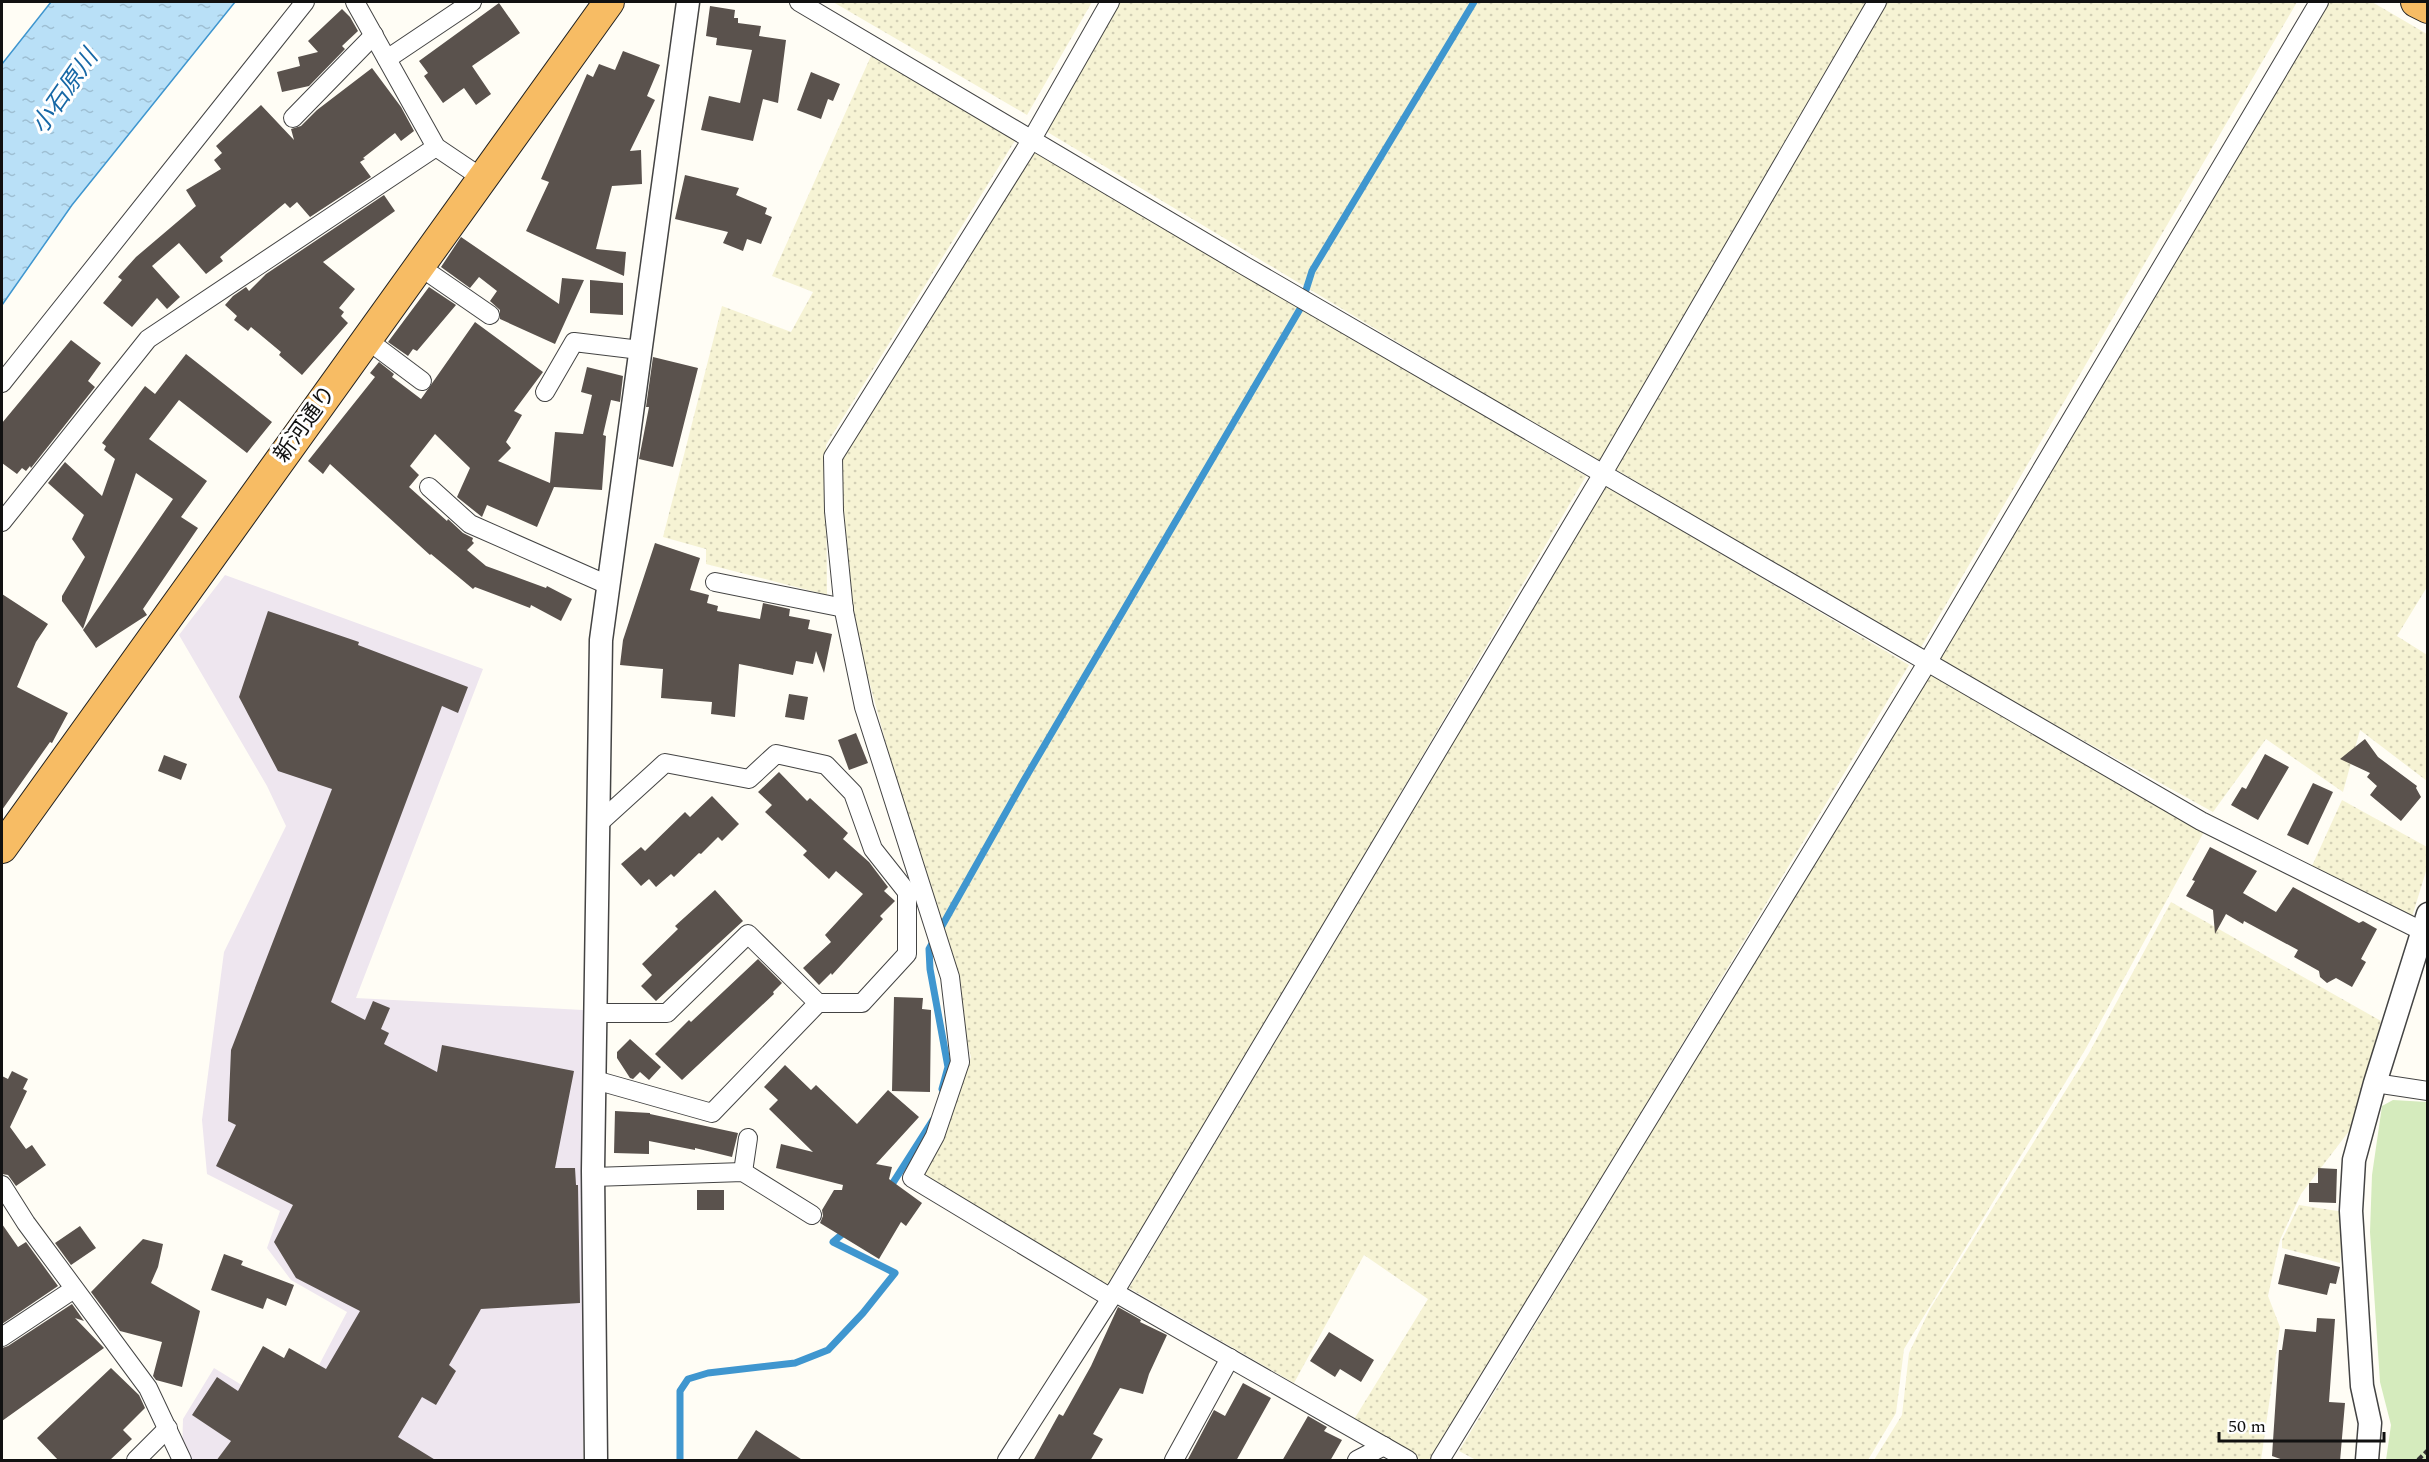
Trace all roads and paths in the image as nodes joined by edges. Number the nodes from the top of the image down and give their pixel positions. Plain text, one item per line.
1 (305, 2) edge
2 (355, 2) edge
3 (472, 2) edge
4 (609, 2) edge
5 (688, 2) edge
6 (800, 2) edge
7 (1110, 2) edge
8 (1877, 2) edge
9 (2319, 2) edge
10 (2416, 2) edge
11 (2427, 8) edge
12 (374, 35) junction
13 (387, 59) junction
14 (293, 118) dead end
15 (1032, 139) junction
16 (436, 147) junction
17 (482, 178) junction
18 (419, 266) junction
19 (490, 315) dead end
20 (366, 339) junction
21 (640, 350) junction
22 (422, 381) dead end
23 (2, 383) edge
24 (545, 392) dead end
25 (1602, 475) junction
26 (429, 488) dead end
27 (2, 522) edge
28 (715, 582) dead end
29 (608, 585) junction
30 (844, 608) junction
31 (1927, 663) junction
32 (599, 823) junction
33 (2, 848) edge
34 (2425, 923) edge
35 (818, 1002) junction
36 (596, 1013) junction
37 (595, 1080) junction
38 (2375, 1083) junction
39 (2427, 1091) edge
40 (748, 1138) dead end
41 (743, 1172) junction
42 (593, 1177) junction
43 (2, 1185) edge
44 (812, 1215) dead end
45 (74, 1289) junction
46 (1113, 1295) junction
47 (2, 1337) edge
48 (1230, 1358) junction
49 (168, 1428) junction
50 (1384, 1446) junction
51 (2427, 1450) edge
52 (136, 1461) edge
53 (182, 1461) edge
54 (596, 1461) edge
55 (1007, 1461) edge
56 (1174, 1461) edge
57 (1357, 1461) edge
58 (1408, 1461) edge
59 (1440, 1461) edge
60 (2367, 1461) edge
61 (2418, 1461) edge

1 - 23 street
2 - 12 street
3 - 13 street
4 - 17 highway, 新河通り
5 - 21 street
6 - 15 street
7 - 15 street
8 - 25 street
9 - 31 street
10 - 11 highway
12 - 13 street
12 - 14 street
13 - 16 street
15 - 25 street
15 - 30 street
16 - 17 street
16 - 27 street
17 - 18 highway, 新河通り
18 - 19 street
18 - 20 highway, 新河通り
20 - 22 street
20 - 33 highway, 新河通り
21 - 24 street
21 - 29 street
25 - 31 street
25 - 46 street
26 - 29 street
28 - 30 street
29 - 32 street
30 - 46 street
31 - 34 street
31 - 59 street
32 - 35 street
32 - 36 street
34 - 38 street
35 - 36 street
35 - 37 street
36 - 37 street
37 - 42 street
38 - 39 street
38 - 60 street
40 - 41 street
41 - 42 street
41 - 44 street
42 - 54 street
43 - 45 street
45 - 47 street
45 - 49 street
46 - 48 street
46 - 55 street
48 - 50 street
48 - 56 street
49 - 52 street
49 - 53 street
50 - 57 street
50 - 58 street
51 - 61 path

